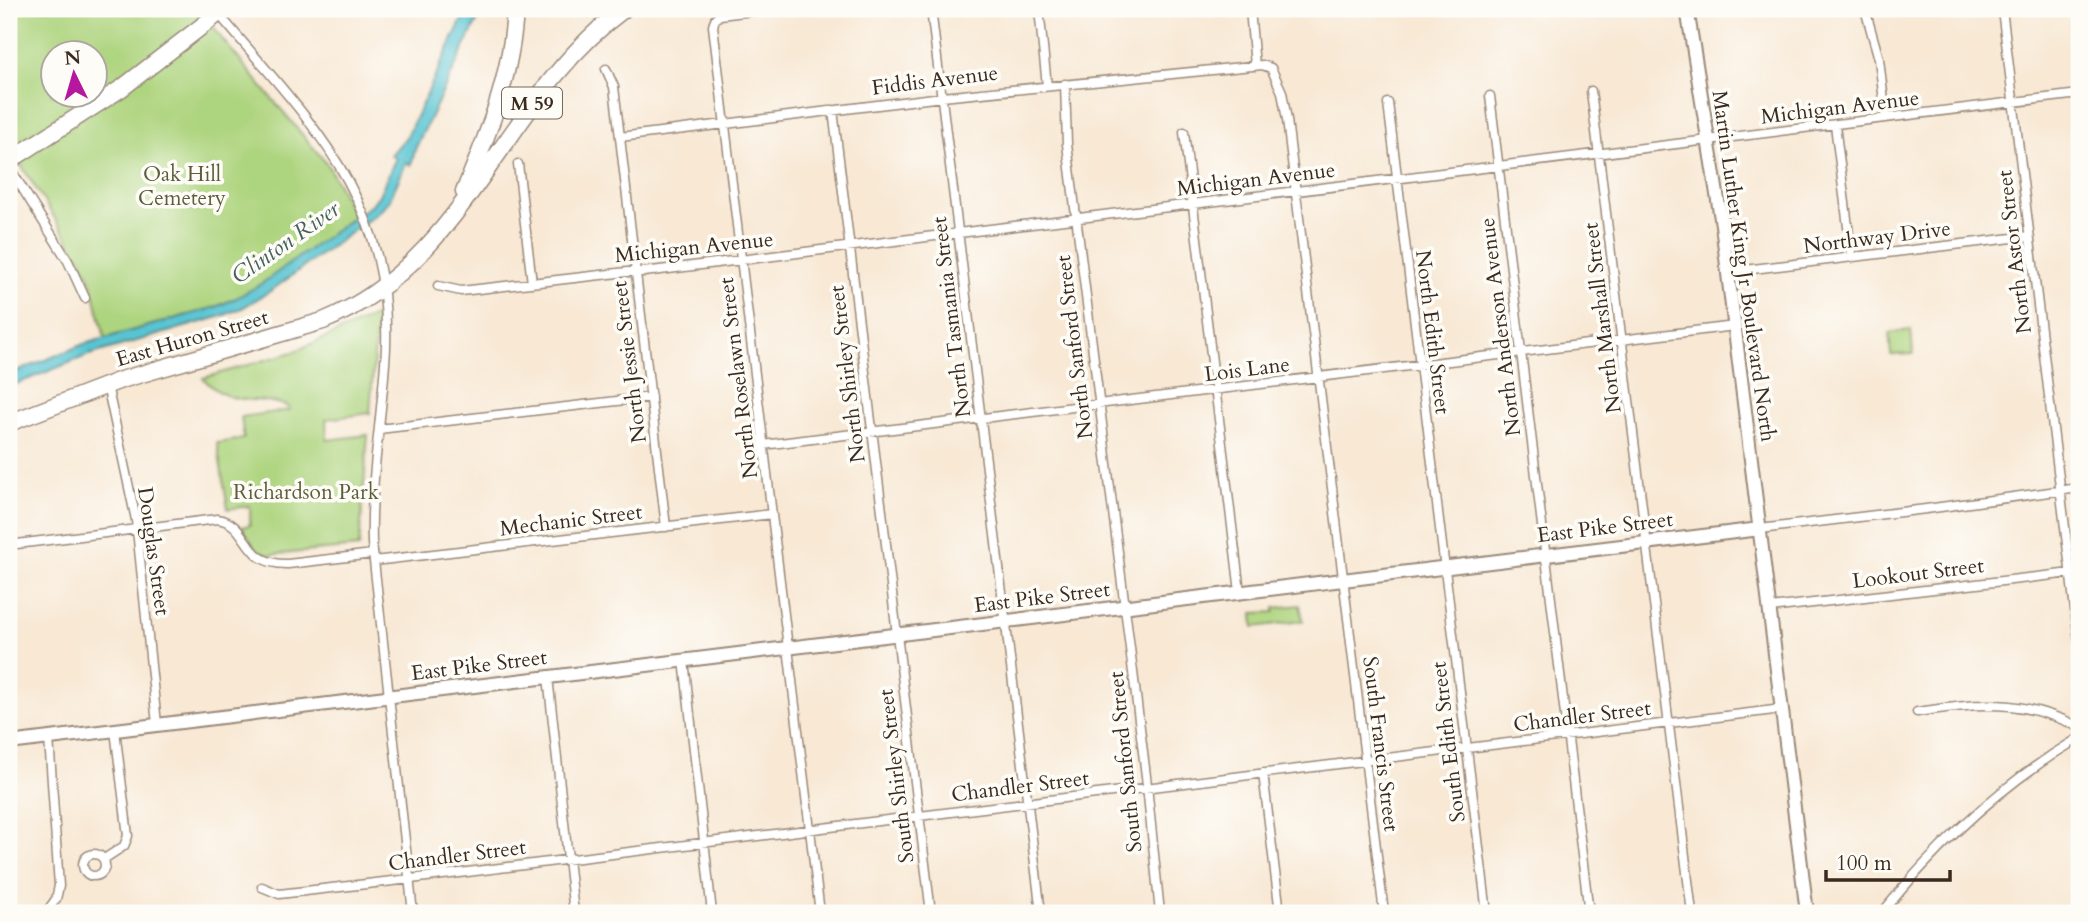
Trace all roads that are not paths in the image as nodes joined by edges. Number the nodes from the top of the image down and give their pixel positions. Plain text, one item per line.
1 (515, 9) edge
2 (624, 9) edge
3 (768, 9) edge
4 (931, 9) edge
5 (1040, 9) edge
6 (1250, 9) edge
7 (1687, 9) edge
8 (1865, 9) edge
9 (2002, 9) edge
10 (219, 10) edge
11 (1255, 66) junction
12 (606, 69) dead end
13 (1065, 84) junction
14 (1047, 86) junction
15 (1591, 91) dead end
16 (2079, 94) edge
17 (1490, 96) dead end
18 (942, 97) junction
19 (1388, 103) dead end
20 (2013, 103) junction
21 (833, 110) junction
22 (1886, 118) junction
23 (724, 123) junction
24 (1835, 125) junction
25 (1185, 132) dead end
26 (620, 137) junction
27 (1709, 141) junction
28 (1600, 154) junction
29 (9, 161) edge
30 (518, 164) dead end
31 (9, 167) edge
32 (1498, 167) junction
33 (1397, 179) junction
34 (1296, 191) junction
35 (1193, 205) junction
36 (456, 210) junction
37 (1076, 219) junction
38 (958, 233) junction
39 (2029, 236) junction
40 (849, 247) junction
41 (1852, 258) junction
42 (741, 260) junction
43 (636, 272) junction
44 (1728, 272) junction
45 (532, 283) junction
46 (438, 286) dead end
47 (384, 288) junction
48 (85, 298) dead end
49 (1735, 326) junction
50 (1622, 340) junction
51 (1521, 352) junction
52 (1420, 364) junction
53 (1318, 377) junction
54 (107, 384) junction
55 (1216, 390) junction
56 (651, 397) junction
57 (1099, 405) junction
58 (981, 419) junction
59 (9, 423) edge
60 (379, 429) junction
61 (872, 432) junction
62 (763, 445) junction
63 (2079, 488) edge
64 (2061, 490) junction
65 (772, 514) junction
66 (666, 527) junction
67 (137, 528) junction
68 (1760, 528) junction
69 (1646, 541) junction
70 (9, 545) edge
71 (1546, 554) junction
72 (373, 558) junction
73 (1444, 566) junction
74 (2071, 573) junction
75 (1343, 579) junction
76 (1240, 592) junction
77 (1124, 606) junction
78 (1770, 608) junction
79 (1006, 621) junction
80 (897, 634) junction
81 (2079, 643) edge
82 (788, 648) junction
83 (684, 660) junction
84 (548, 677) junction
85 (388, 696) junction
86 (1782, 709) junction
87 (1917, 712) dead end
88 (1669, 723) junction
89 (157, 724) junction
90 (2079, 727) edge
91 (115, 730) junction
92 (1568, 736) junction
93 (49, 738) junction
94 (2079, 738) edge
95 (9, 743) edge
96 (1467, 748) junction
97 (1365, 760) junction
98 (1263, 773) junction
99 (1146, 788) junction
100 (1028, 803) junction
101 (919, 816) junction
102 (810, 829) junction
103 (704, 842) junction
104 (104, 859) dead end
105 (568, 859) junction
106 (409, 878) junction
107 (262, 887) dead end
108 (46, 913) edge
109 (413, 913) edge
110 (574, 913) edge
111 (712, 913) edge
112 (820, 913) edge
113 (931, 913) edge
114 (1041, 913) edge
115 (1160, 913) edge
116 (1280, 913) edge
117 (1384, 913) edge
118 (1487, 913) edge
119 (1589, 913) edge
120 (1692, 913) edge
121 (1807, 913) edge
122 (1882, 913) edge

1 - 36 highway
2 - 36 highway, M 59
3 - 23 street, North Roselawn Street
4 - 18 street, North Tasmania Street
5 - 14 street
6 - 11 street
7 - 27 street, Martin Luther King Jr Boulevard North
8 - 22 street
9 - 20 street, North Astor Street
10 - 29 highway
10 - 47 street
11 - 13 street, Fiddis Avenue
11 - 34 street, South Francis Street
12 - 26 street, North Jessie Street
13 - 14 street, Fiddis Avenue
13 - 37 street, North Sanford Street
14 - 18 street, Fiddis Avenue
15 - 28 street, North Marshall Street
16 - 20 street, Michigan Avenue
17 - 32 street, North Anderson Avenue
18 - 21 street, Fiddis Avenue
18 - 38 street, North Tasmania Street
19 - 33 street, North Edith Street
20 - 22 street, Michigan Avenue
20 - 39 street, North Astor Street
21 - 23 street, Fiddis Avenue
21 - 40 street, North Shirley Street
22 - 24 street, Michigan Avenue
23 - 26 street, Fiddis Avenue
23 - 42 street, North Roselawn Street
24 - 27 street, Michigan Avenue
24 - 41 street
25 - 35 street
26 - 43 street, North Jessie Street
27 - 28 street, Michigan Avenue
27 - 44 street, Martin Luther King Jr Boulevard North
28 - 32 street, Michigan Avenue
28 - 50 street, North Marshall Street
30 - 45 street
31 - 48 street
32 - 33 street, Michigan Avenue
32 - 51 street, North Anderson Avenue
33 - 34 street, Michigan Avenue
33 - 52 street, North Edith Street
34 - 35 street, Michigan Avenue
34 - 53 street, South Francis Street
35 - 37 street, Michigan Avenue
35 - 55 street
36 - 47 highway, M 59
37 - 38 street, Michigan Avenue
37 - 57 street, North Sanford Street
38 - 40 street, Michigan Avenue
38 - 58 street, North Tasmania Street
39 - 41 street, Northway Drive
39 - 64 street, North Astor Street
40 - 42 street, Michigan Avenue
40 - 61 street, North Shirley Street
41 - 44 street, Northway Drive
42 - 43 street, Michigan Avenue
42 - 62 street, North Roselawn Street
43 - 45 street, Michigan Avenue
43 - 56 street, North Jessie Street
44 - 49 street, Martin Luther King Jr Boulevard North
45 - 46 street, Michigan Avenue
47 - 54 highway, East Huron Street / M 59
47 - 60 street
49 - 50 street, Lois Lane
49 - 68 street, Martin Luther King Jr Boulevard North
50 - 51 street, Lois Lane
50 - 69 street, North Marshall Street
51 - 52 street, Lois Lane
51 - 71 street, North Anderson Avenue
52 - 53 street, Lois Lane
52 - 73 street, North Edith Street
53 - 55 street, Lois Lane
53 - 75 street, South Francis Street
54 - 59 highway, East Huron Street / M 59
54 - 67 street, Douglas Street
55 - 57 street, Lois Lane
55 - 76 street
56 - 60 street
56 - 66 street, North Jessie Street
57 - 58 street, Lois Lane
57 - 77 street, North Sanford Street
58 - 61 street, Lois Lane
58 - 79 street, North Tasmania Street
60 - 72 street
61 - 62 street, Lois Lane
61 - 80 street, North Shirley Street
62 - 65 street, North Roselawn Street
63 - 64 street, East Pike Street
64 - 68 street, East Pike Street
64 - 74 street, North Astor Street
65 - 66 street, Mechanic Street
65 - 82 street, North Roselawn Street
66 - 72 street, Mechanic Street
67 - 70 street, Mechanic Street
67 - 72 street, Mechanic Street
67 - 89 street, Douglas Street
68 - 69 street, East Pike Street
68 - 78 street, Martin Luther King Jr Boulevard North
69 - 71 street, East Pike Street
69 - 88 street, North Marshall Street
71 - 73 street, East Pike Street
71 - 92 street, North Anderson Avenue
72 - 85 street
73 - 75 street, East Pike Street
73 - 96 street, South Edith Street
74 - 78 street, Lookout Street
74 - 81 street, North Astor Street
75 - 76 street, East Pike Street
75 - 97 street, South Francis Street
76 - 77 street, East Pike Street
77 - 79 street, East Pike Street
77 - 99 street, South Sanford Street
78 - 86 street, Martin Luther King Jr Boulevard North
79 - 80 street, East Pike Street
79 - 100 street, North Tasmania Street
80 - 82 street, East Pike Street
80 - 101 street, South Shirley Street
82 - 83 street, East Pike Street
82 - 102 street, North Roselawn Street
83 - 84 street, East Pike Street
83 - 103 street
84 - 85 street, East Pike Street
84 - 105 street
85 - 89 street, East Pike Street
85 - 106 street
86 - 88 street, Chandler Street
86 - 121 street, Martin Luther King Jr Boulevard North
87 - 90 street
88 - 92 street, Chandler Street
88 - 120 street, North Marshall Street
89 - 91 street, East Pike Street
91 - 93 street, East Pike Street
91 - 104 street
92 - 96 street, Chandler Street
92 - 119 street, North Anderson Avenue
93 - 95 street, East Pike Street
93 - 108 street
94 - 122 street
96 - 97 street, Chandler Street
96 - 118 street, South Edith Street
97 - 98 street, Chandler Street
97 - 117 street, South Francis Street
98 - 99 street, Chandler Street
98 - 116 street
99 - 100 street, Chandler Street
99 - 115 street, South Sanford Street
100 - 101 street, Chandler Street
100 - 114 street, North Tasmania Street
101 - 102 street, Chandler Street
101 - 113 street, South Shirley Street
102 - 103 street, Chandler Street
102 - 112 street, North Roselawn Street
103 - 105 street, Chandler Street
103 - 111 street
105 - 106 street, Chandler Street
105 - 110 street
106 - 107 street, Chandler Street
106 - 109 street

